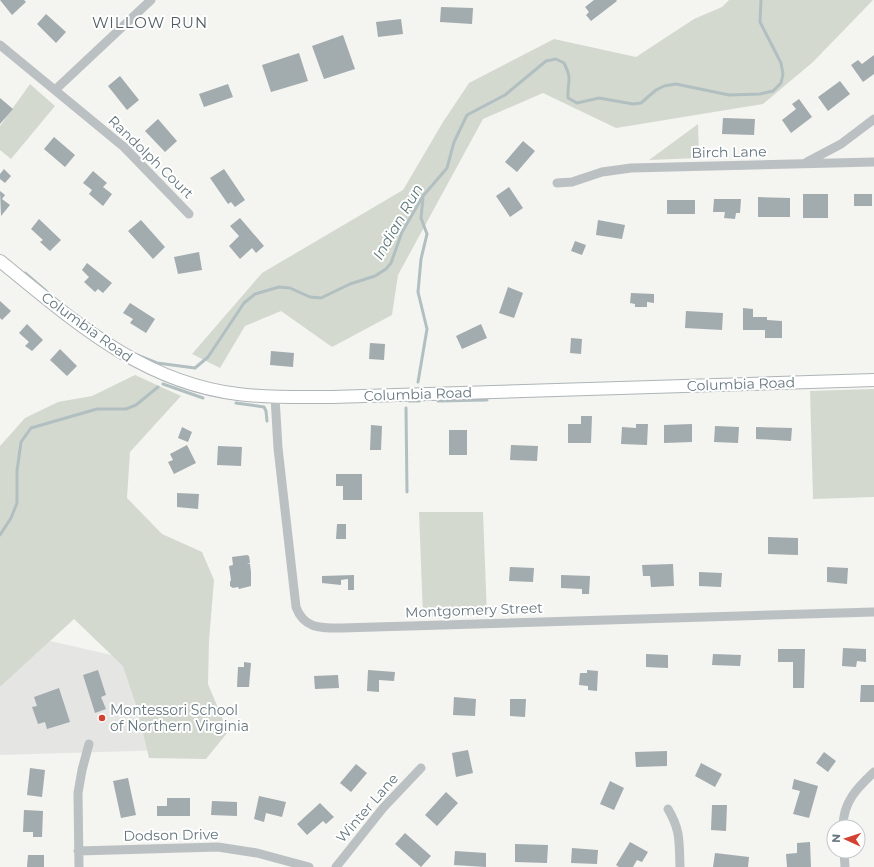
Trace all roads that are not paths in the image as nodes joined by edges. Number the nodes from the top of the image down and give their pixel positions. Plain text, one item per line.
1 (151, 0) edge
2 (0, 45) edge
3 (55, 90) junction
4 (874, 119) edge
5 (874, 162) edge
6 (802, 164) junction
7 (557, 183) dead end
8 (189, 214) dead end
9 (0, 261) edge
10 (874, 380) edge
11 (275, 398) junction
12 (874, 612) edge
13 (89, 744) dead end
14 (421, 768) dead end
15 (874, 772) edge
16 (668, 809) dead end
17 (845, 819) edge
18 (78, 851) junction
19 (79, 867) edge
20 (309, 867) edge
21 (336, 867) edge
22 (680, 867) edge

1 - 3 street
2 - 3 street, Randolph Court
3 - 8 street, Randolph Court
4 - 6 street
5 - 6 street, Birch Lane
6 - 7 street, Birch Lane
9 - 11 street, Columbia Road
10 - 11 street, Columbia Road
11 - 12 street, Montgomery Street
13 - 18 street
14 - 21 street, Winter Lane
15 - 17 street
16 - 22 street
18 - 19 street
18 - 20 street, Dodson Drive

